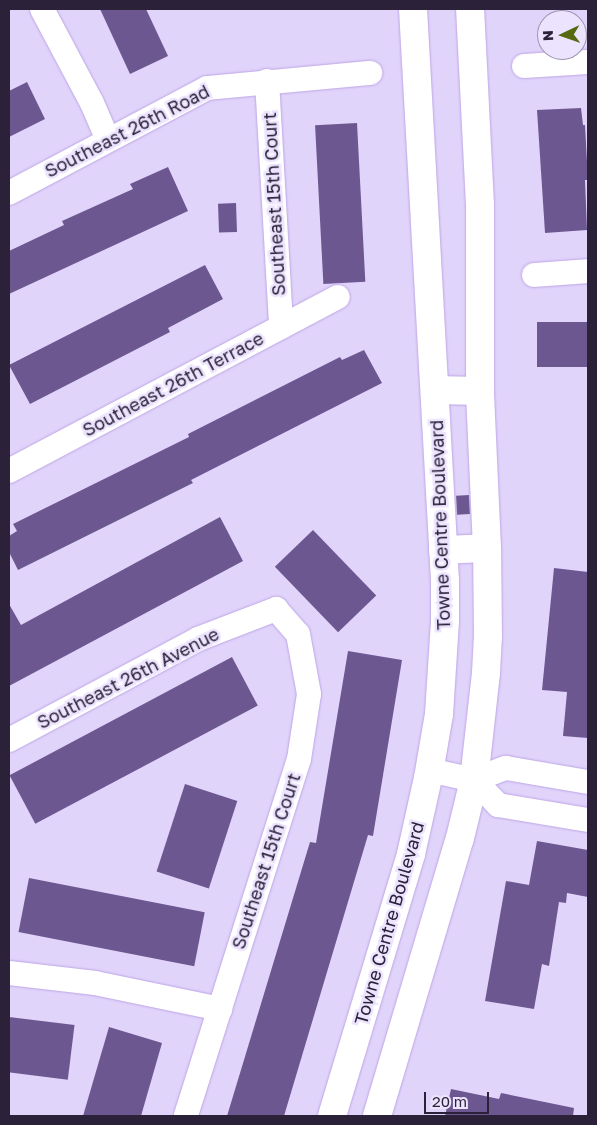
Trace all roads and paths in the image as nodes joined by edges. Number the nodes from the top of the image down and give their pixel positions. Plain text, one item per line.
1 (42, 9) edge
2 (413, 9) edge
3 (470, 9) edge
4 (588, 62) edge
5 (524, 66) dead end
6 (370, 73) dead end
7 (268, 81) junction
8 (108, 140) junction
9 (9, 193) edge
10 (588, 271) edge
11 (534, 275) dead end
12 (338, 297) dead end
13 (281, 327) junction
14 (435, 390) junction
15 (480, 391) junction
16 (10, 466) edge
17 (487, 548) junction
18 (443, 550) junction
19 (276, 608) joint
20 (9, 740) edge
21 (429, 770) junction
22 (474, 780) junction
23 (588, 782) edge
24 (588, 820) edge
25 (9, 973) edge
26 (220, 1009) junction
27 (186, 1116) edge
28 (332, 1116) edge
29 (377, 1116) edge

1 - 8 street
2 - 14 street, Towne Centre Boulevard
3 - 15 street
4 - 5 street
6 - 7 street, Southeast 26th Road
7 - 8 street, Southeast 26th Road
7 - 13 street, Southeast 15th Court
8 - 9 street, Southeast 26th Road
10 - 11 street
12 - 13 street, Southeast 26th Terrace
13 - 16 street, Southeast 26th Terrace
14 - 15 street
14 - 18 street, Towne Centre Boulevard
15 - 17 street
17 - 18 street
17 - 22 street
18 - 21 street, Towne Centre Boulevard
19 - 20 street, Southeast 26th Avenue
19 - 26 street, Southeast 15th Court
21 - 22 street
21 - 28 street, Towne Centre Boulevard
22 - 23 street
22 - 24 street
22 - 29 street
25 - 26 street
26 - 27 street, Southeast 15th Court

